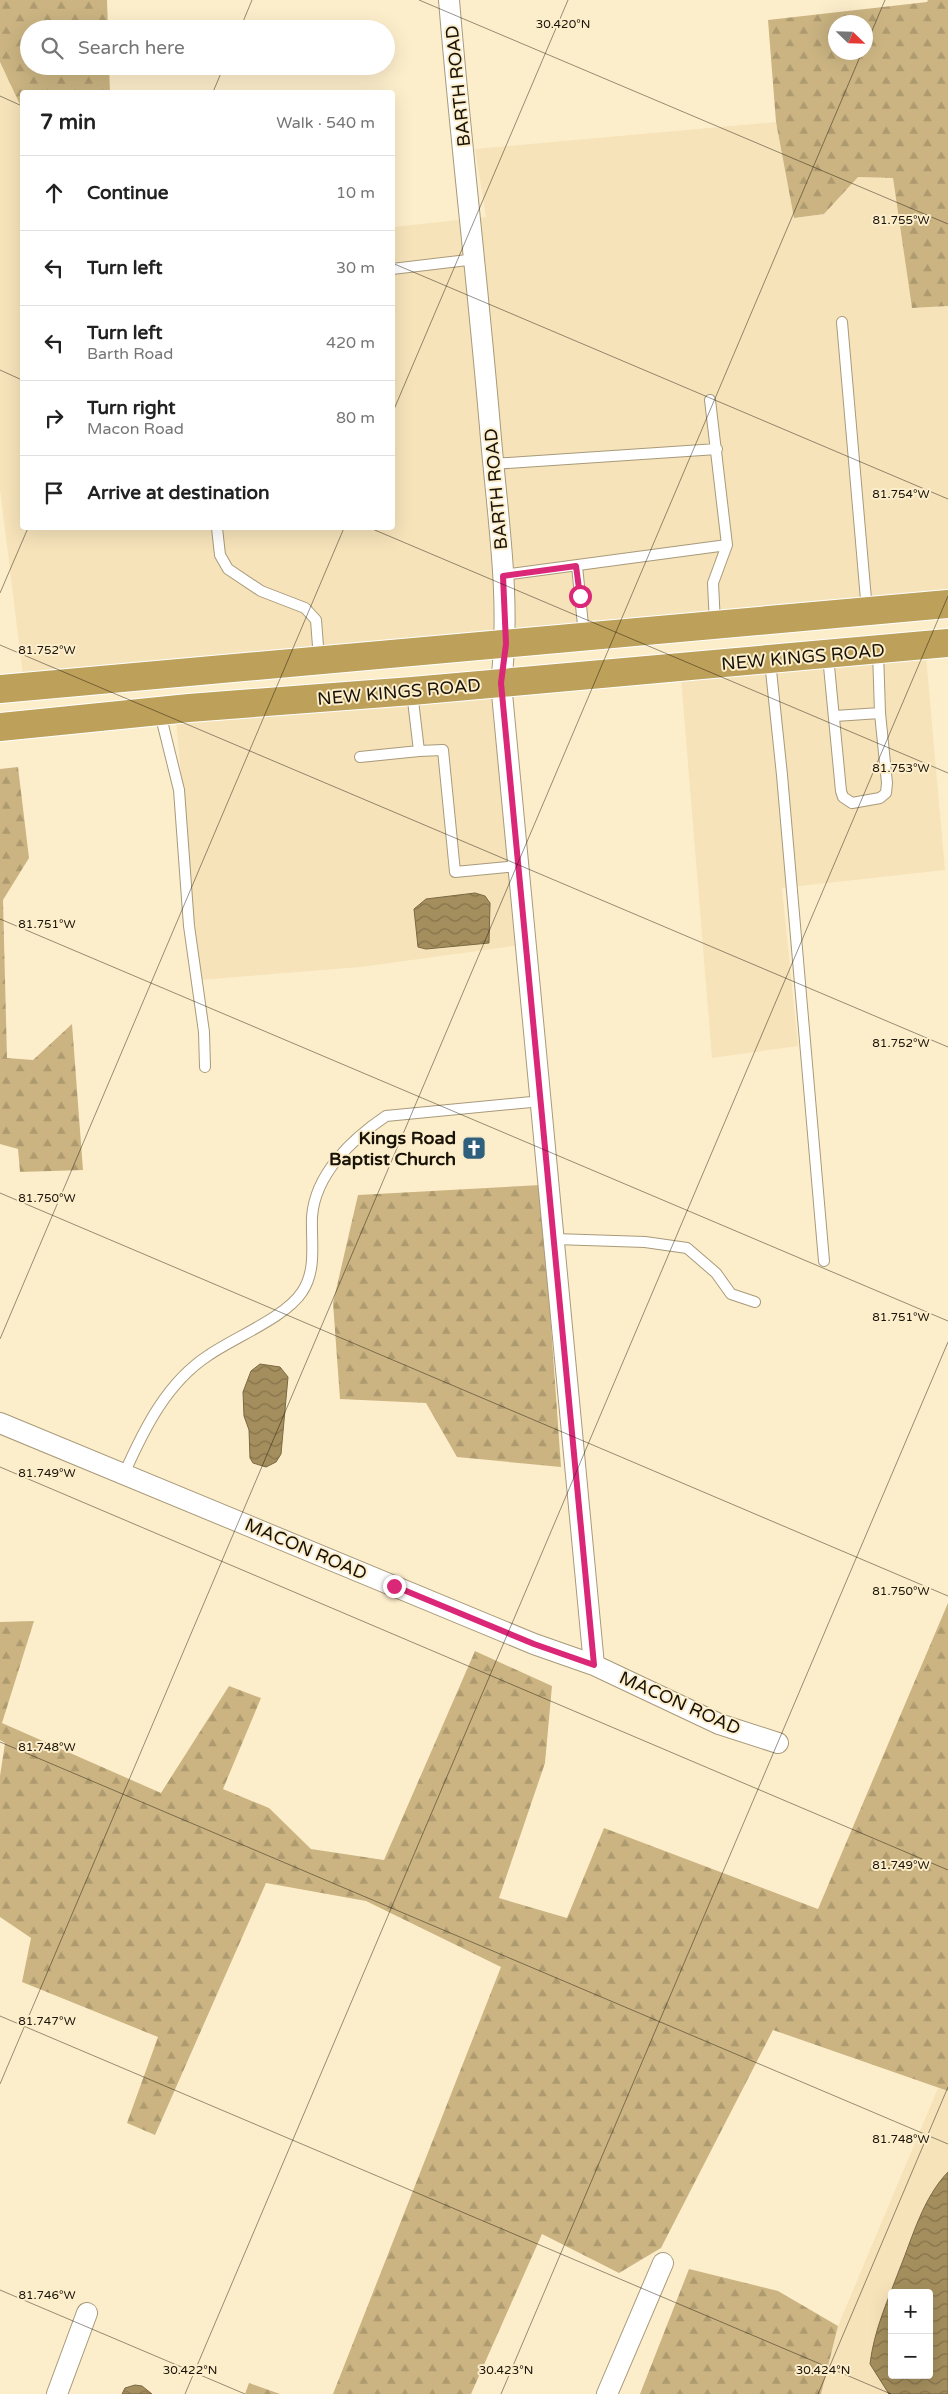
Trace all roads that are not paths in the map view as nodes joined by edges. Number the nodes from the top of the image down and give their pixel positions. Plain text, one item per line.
1 (449, 0) edge
2 (476, 259) junction
3 (395, 269) edge
4 (842, 322) dead end
5 (710, 400) dead end
6 (717, 449) junction
7 (494, 464) junction
8 (217, 530) edge
9 (727, 545) junction
10 (576, 566) junction
11 (503, 576) junction
12 (948, 604) edge
13 (867, 612) junction
14 (716, 625) junction
15 (584, 637) junction
16 (948, 643) edge
17 (506, 644) junction
18 (878, 651) junction
19 (828, 655) junction
20 (319, 660) junction
21 (770, 660) junction
22 (501, 683) junction
23 (0, 688) edge
24 (412, 691) junction
25 (160, 712) junction
26 (880, 713) junction
27 (835, 716) junction
28 (0, 727) edge
29 (419, 751) junction
30 (360, 757) dead end
31 (518, 866) junction
32 (205, 1067) dead end
33 (542, 1101) junction
34 (555, 1239) junction
35 (824, 1260) dead end
36 (755, 1302) dead end
37 (0, 1423) edge
38 (124, 1474) junction
39 (594, 1665) junction
40 (778, 1743) dead end
41 (663, 2263) dead end
42 (87, 2313) dead end
43 (57, 2394) edge
44 (607, 2394) edge

1 - 2 street, BARTH ROAD
2 - 3 lane
2 - 7 street, BARTH ROAD
4 - 13 lane
5 - 6 lane
6 - 7 lane
6 - 9 lane
7 - 11 street, BARTH ROAD
8 - 20 lane
9 - 10 lane
9 - 14 lane
10 - 11 lane
10 - 15 lane
11 - 17 street, BARTH ROAD
12 - 13 highway
13 - 14 highway
14 - 15 highway
15 - 17 highway
16 - 18 highway, NEW KINGS ROAD
17 - 20 highway
17 - 22 street, BARTH ROAD
18 - 19 highway, NEW KINGS ROAD
18 - 26 lane
19 - 21 highway, NEW KINGS ROAD
19 - 27 lane
20 - 23 highway
21 - 22 highway, NEW KINGS ROAD
21 - 35 lane
22 - 24 highway, NEW KINGS ROAD
22 - 31 street, BARTH ROAD
24 - 25 highway, NEW KINGS ROAD
24 - 29 lane
25 - 28 highway, NEW KINGS ROAD
25 - 32 lane
26 - 27 lane
26 - 27 lane
29 - 30 lane
29 - 31 lane
31 - 33 street, BARTH ROAD
33 - 34 street, BARTH ROAD
33 - 38 lane
34 - 36 lane
34 - 39 street, BARTH ROAD
37 - 38 street, MACON ROAD
38 - 39 street, MACON ROAD
39 - 40 street, MACON ROAD
41 - 44 street
42 - 43 street

